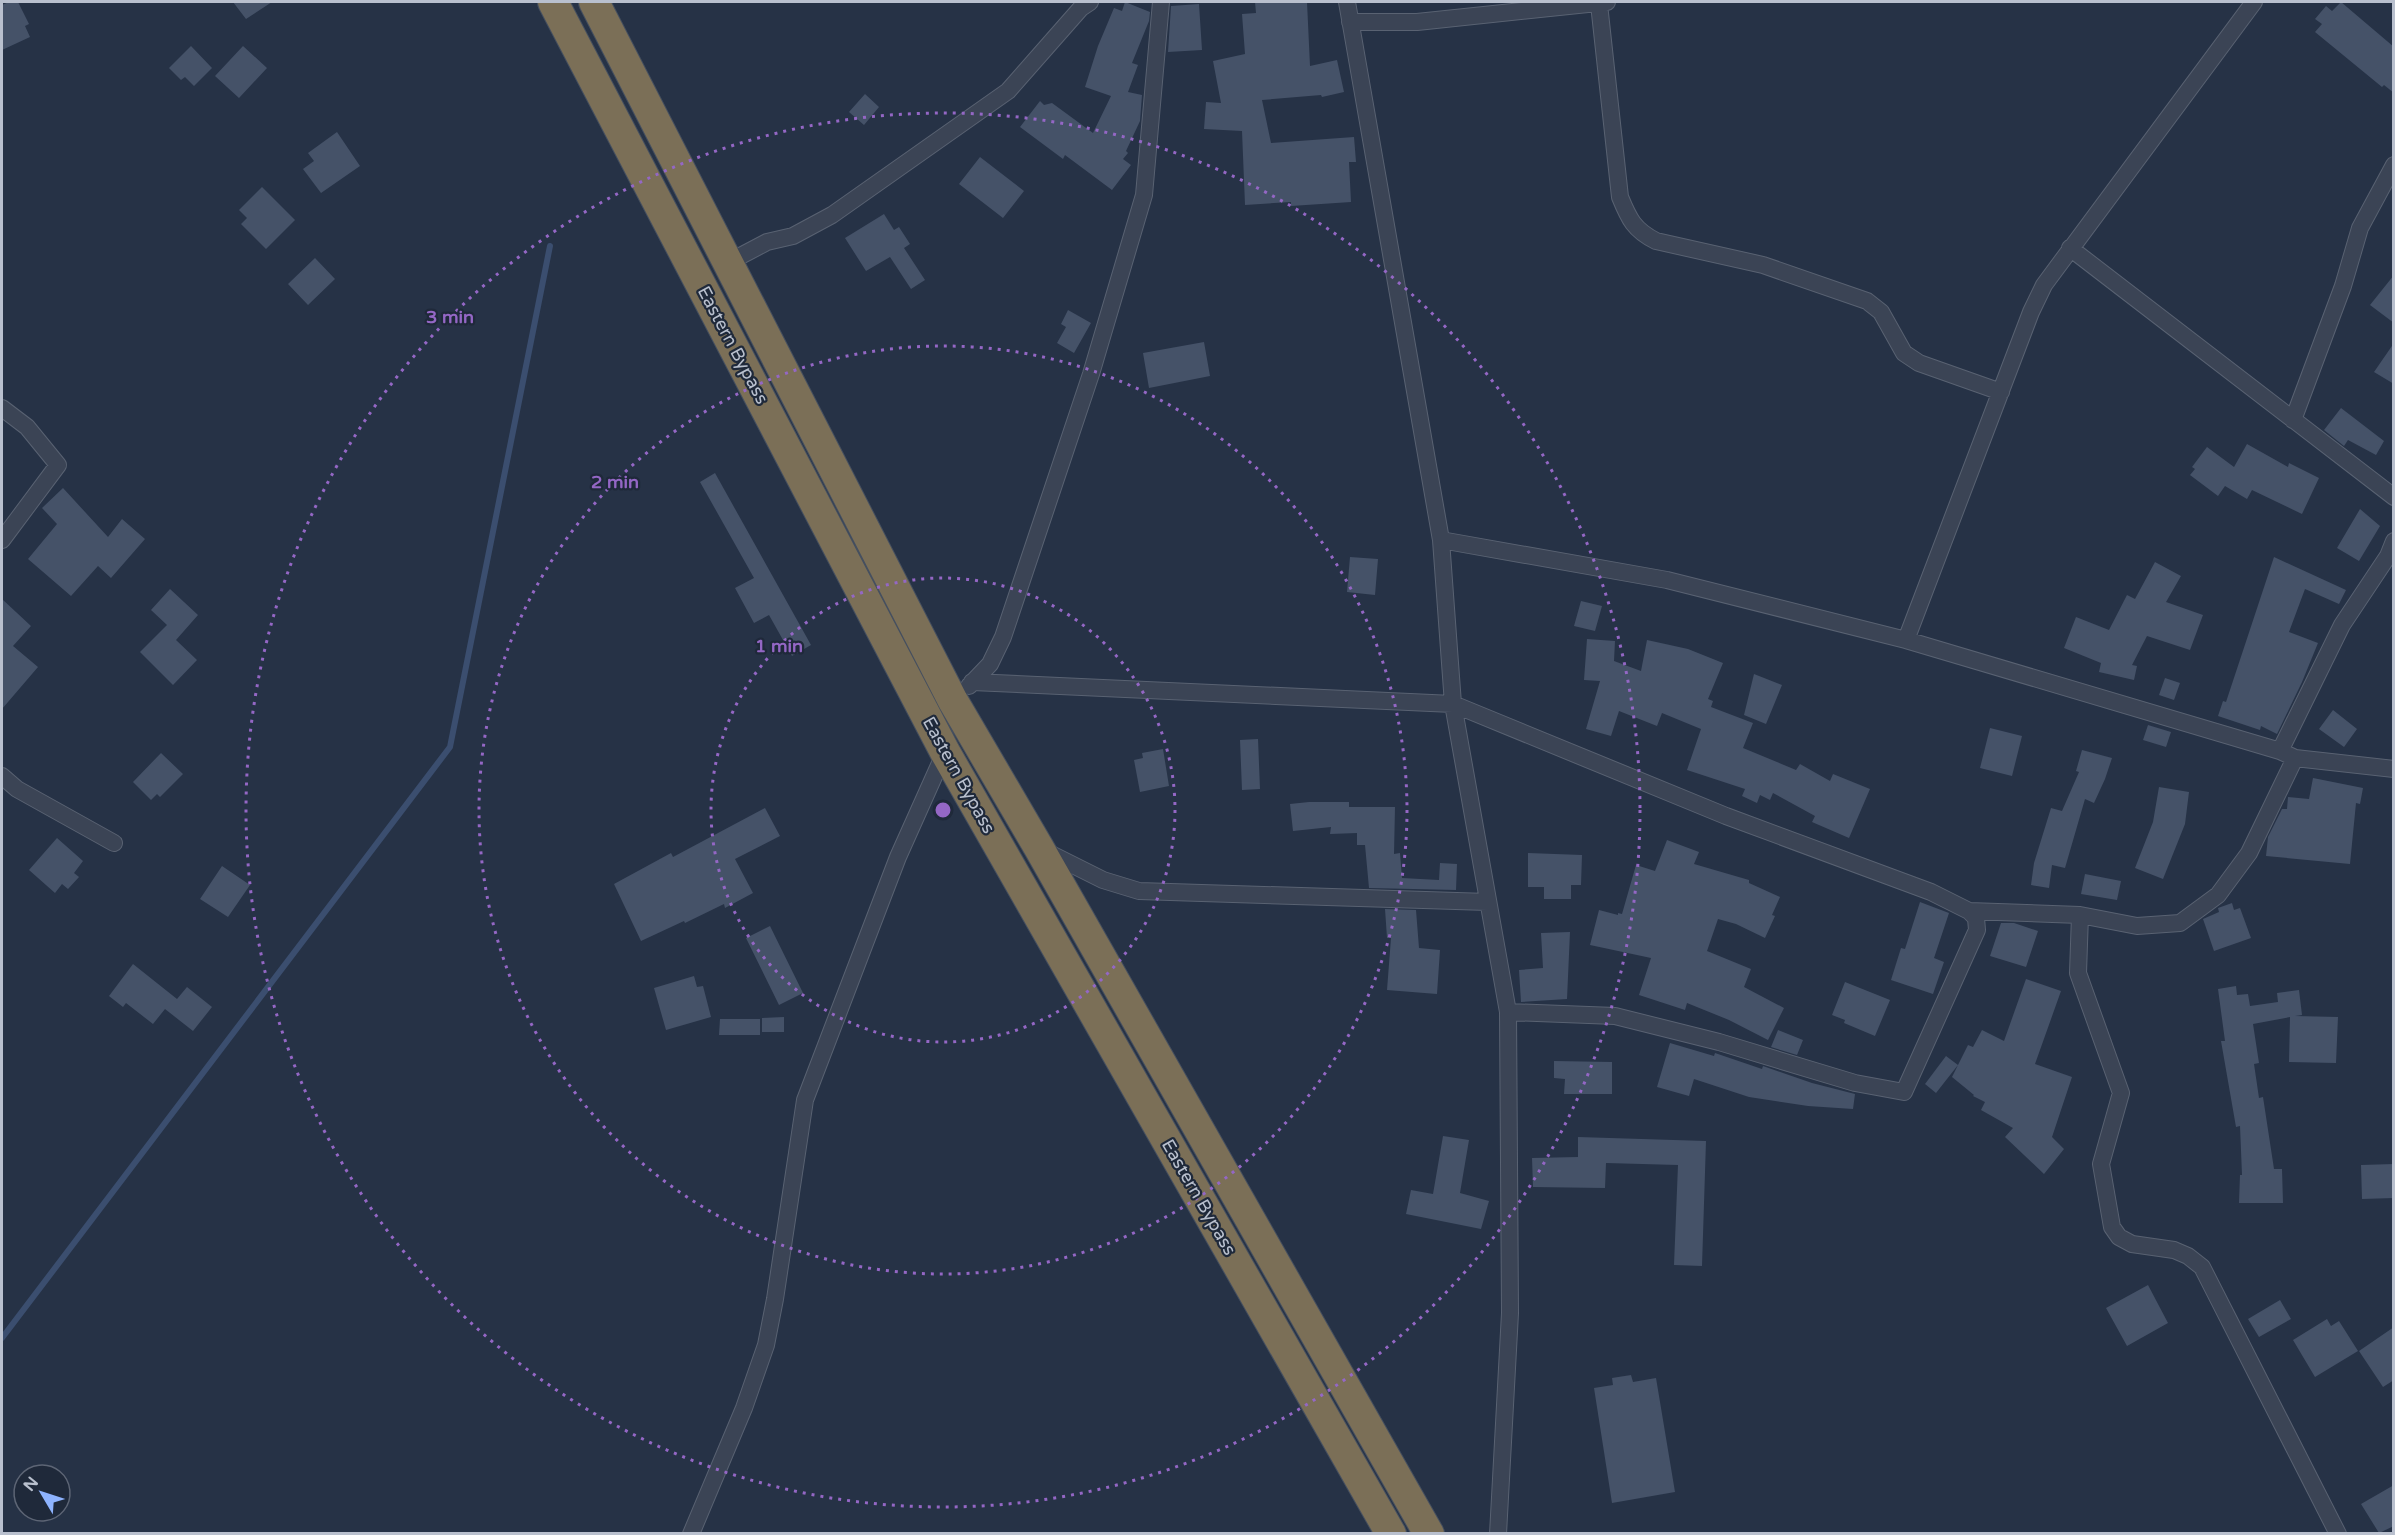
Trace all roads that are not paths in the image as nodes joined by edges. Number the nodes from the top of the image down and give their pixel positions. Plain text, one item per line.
1 (553, 2) edge
2 (594, 2) edge
3 (1090, 2) edge
4 (1161, 2) edge
5 (1347, 2) edge
6 (2254, 2) edge
7 (1603, 3) edge
8 (1350, 22) junction
9 (2394, 165) edge
10 (2070, 248) junction
11 (729, 262) junction
12 (2001, 392) junction
13 (2, 408) edge
14 (2293, 420) junction
15 (2394, 497) edge
16 (2, 540) edge
17 (1441, 540) junction
18 (2394, 541) edge
19 (1906, 640) junction
20 (963, 692) junction
21 (1453, 704) junction
22 (945, 752) junction
23 (2288, 755) junction
24 (2394, 769) edge
25 (2, 776) edge
26 (114, 843) dead end
27 (1039, 848) junction
28 (1488, 902) junction
29 (1970, 911) junction
30 (2080, 915) junction
31 (1508, 1012) junction
32 (692, 1533) edge
33 (1391, 1533) edge
34 (1429, 1533) edge
35 (1497, 1533) edge
36 (2338, 1533) edge

1 - 22 highway, Eastern Bypass
2 - 11 highway, Eastern Bypass
3 - 11 street
4 - 20 street
5 - 8 street
6 - 10 street
7 - 8 street
7 - 12 street
8 - 17 street
9 - 14 street
10 - 12 street
10 - 14 street
11 - 20 highway, Eastern Bypass
12 - 19 street
13 - 16 street
14 - 15 street
17 - 19 street
17 - 21 street
18 - 23 street
19 - 23 street
20 - 21 street
20 - 27 highway, Eastern Bypass
21 - 28 street
21 - 29 street
22 - 32 street
22 - 33 highway, Eastern Bypass
23 - 24 street
23 - 30 street
25 - 26 street
27 - 28 street
27 - 34 highway, Eastern Bypass
28 - 31 street
29 - 30 street
29 - 31 street
30 - 36 street
31 - 35 street

